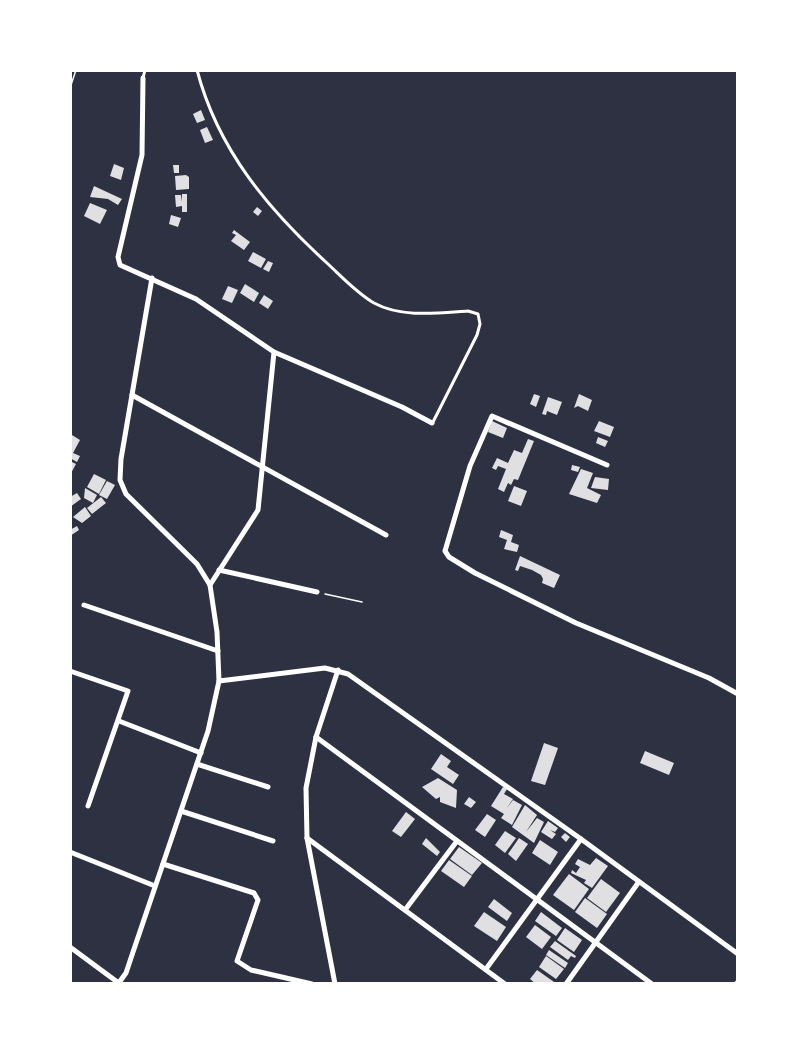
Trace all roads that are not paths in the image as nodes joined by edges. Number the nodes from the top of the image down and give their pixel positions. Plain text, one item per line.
1 (145, 70) edge
2 (197, 70) edge
3 (143, 78) joint
4 (152, 278) junction
5 (274, 352) junction
6 (132, 395) junction
7 (432, 423) joint
8 (607, 465) dead end
9 (262, 467) junction
10 (386, 535) dead end
11 (219, 570) junction
12 (210, 585) junction
13 (316, 592) road end
14 (84, 605) dead end
15 (218, 651) junction
16 (338, 670) junction
17 (70, 671) edge
18 (219, 681) junction
19 (738, 694) edge
20 (119, 721) junction
21 (316, 737) junction
22 (201, 753) junction
23 (197, 764) junction
24 (268, 788) dead end
25 (88, 806) dead end
26 (181, 811) junction
27 (307, 838) junction
28 (581, 839) junction
29 (273, 841) dead end
30 (457, 841) junction
31 (70, 852) edge
32 (163, 864) junction
33 (638, 883) junction
34 (155, 886) junction
35 (538, 900) junction
36 (405, 910) junction
37 (595, 942) junction
38 (70, 947) edge
39 (738, 954) edge
40 (486, 969) junction
41 (119, 983) edge
42 (312, 984) edge
43 (335, 984) edge
44 (506, 984) edge
45 (566, 984) edge
46 (651, 984) edge

1 - 3 lane
2 - 7 lane
3 - 4 street
4 - 5 street
4 - 6 street
5 - 7 street
5 - 9 street
6 - 9 street
6 - 12 street
8 - 19 street
9 - 10 street
9 - 11 street
11 - 12 street
11 - 13 street
12 - 15 street
14 - 15 street
15 - 18 street
16 - 18 street
16 - 21 street
16 - 28 street
17 - 20 street
18 - 22 street
20 - 22 street
20 - 25 street
21 - 27 street
21 - 30 street
22 - 23 street
23 - 24 street
23 - 26 street
26 - 29 street
26 - 32 street
27 - 36 street
27 - 43 street
28 - 33 street
28 - 35 street
30 - 35 street
30 - 36 street
31 - 34 street
32 - 34 street
32 - 42 street
33 - 37 street
33 - 39 street
34 - 41 street
35 - 37 street
35 - 40 street
36 - 40 street
37 - 45 street
37 - 46 street
38 - 41 street
40 - 44 street

